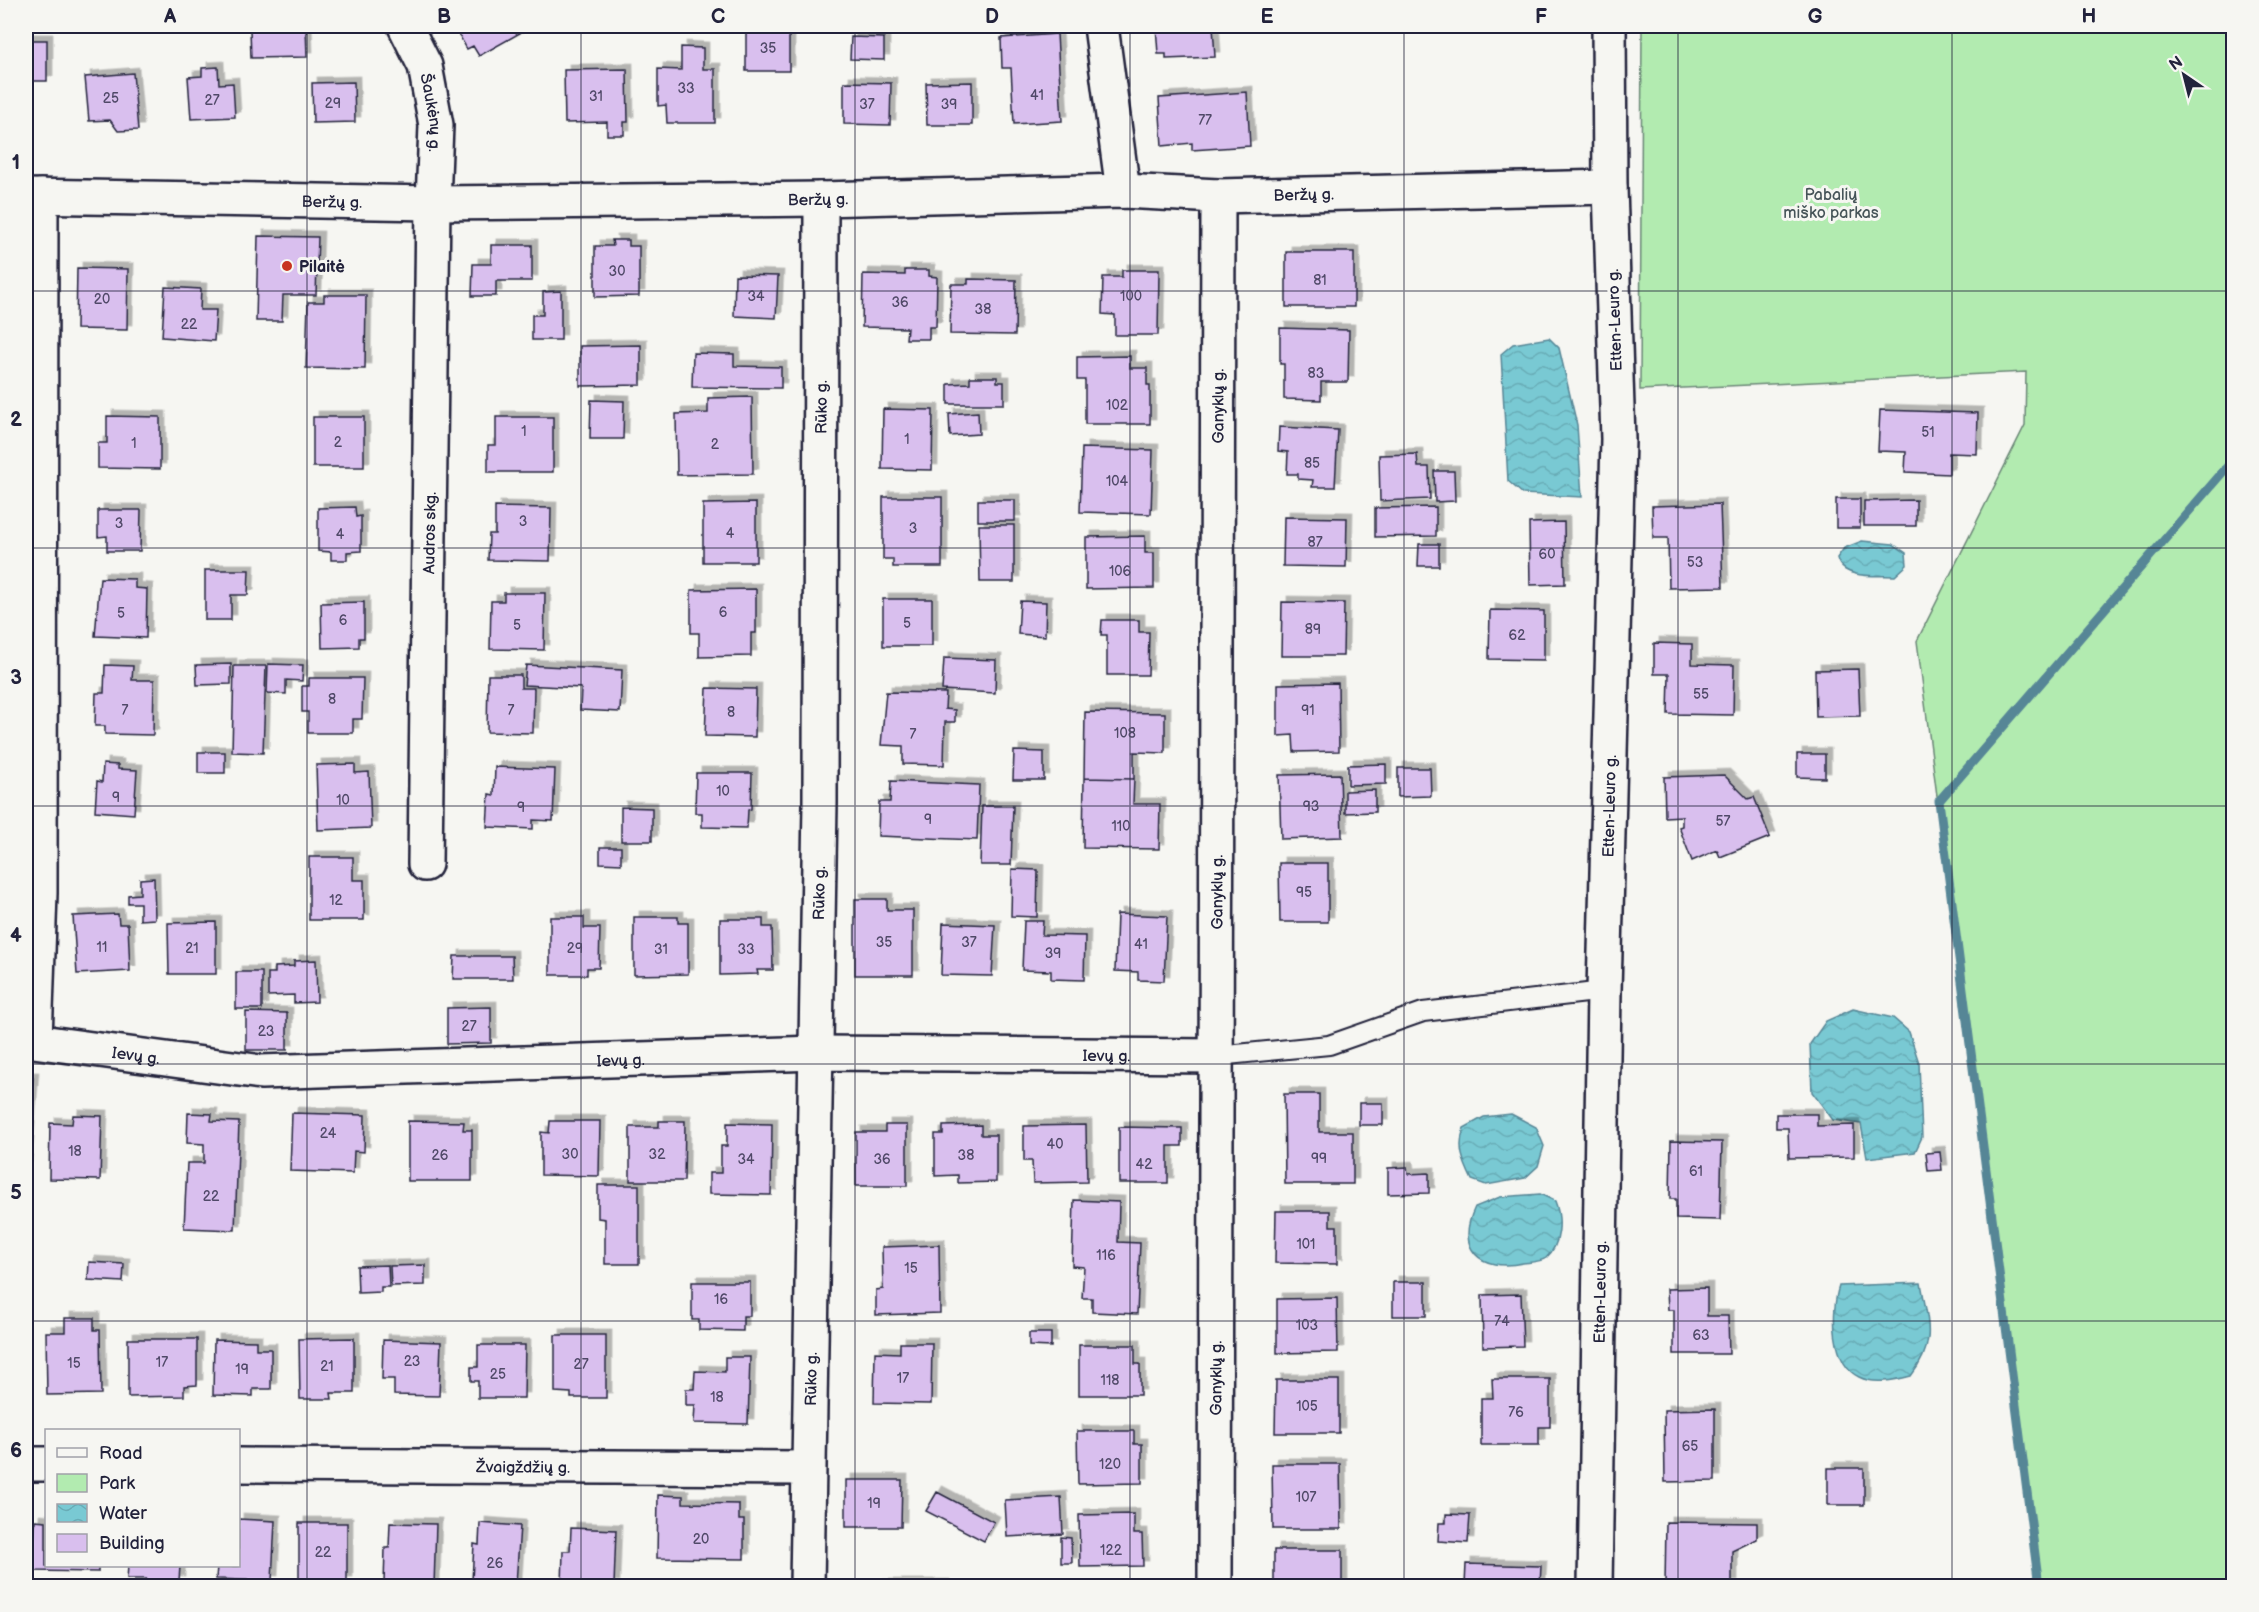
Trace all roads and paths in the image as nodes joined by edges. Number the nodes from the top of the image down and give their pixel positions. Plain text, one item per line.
1 (405, 26) edge
2 (1101, 26) edge
3 (1609, 26) edge
4 (1610, 187) junction
5 (1123, 191) junction
6 (33, 196) edge
7 (1218, 196) junction
8 (821, 200) junction
9 (433, 203) junction
10 (425, 864) dead end
11 (1604, 991) junction
12 (30, 1040) edge
13 (816, 1053) junction
14 (1217, 1056) junction
15 (26, 1464) edge
16 (45, 1464) edge
17 (240, 1465) edge
18 (808, 1468) junction
19 (807, 1587) edge
20 (1215, 1587) edge
21 (1595, 1587) edge

1 - 9 street, Šaukėnų g.
2 - 5 street
3 - 4 street, Etten-Leuro g.
4 - 7 street, Beržų g.
4 - 11 street, Etten-Leuro g.
5 - 7 street, Beržų g.
5 - 8 street, Beržų g.
6 - 9 street, Beržų g.
6 - 12 street
7 - 14 street, Ganyklų g.
8 - 9 street, Beržų g.
8 - 13 street, Rūko g.
9 - 10 street, Audros skg.
11 - 14 lane
11 - 21 street, Etten-Leuro g.
12 - 13 street, Ievų g.
13 - 14 street, Ievų g.
13 - 18 street, Rūko g.
14 - 20 street, Ganyklų g.
15 - 16 street
17 - 18 street, Žvaigždžių g.
18 - 19 street, Rūko g.

